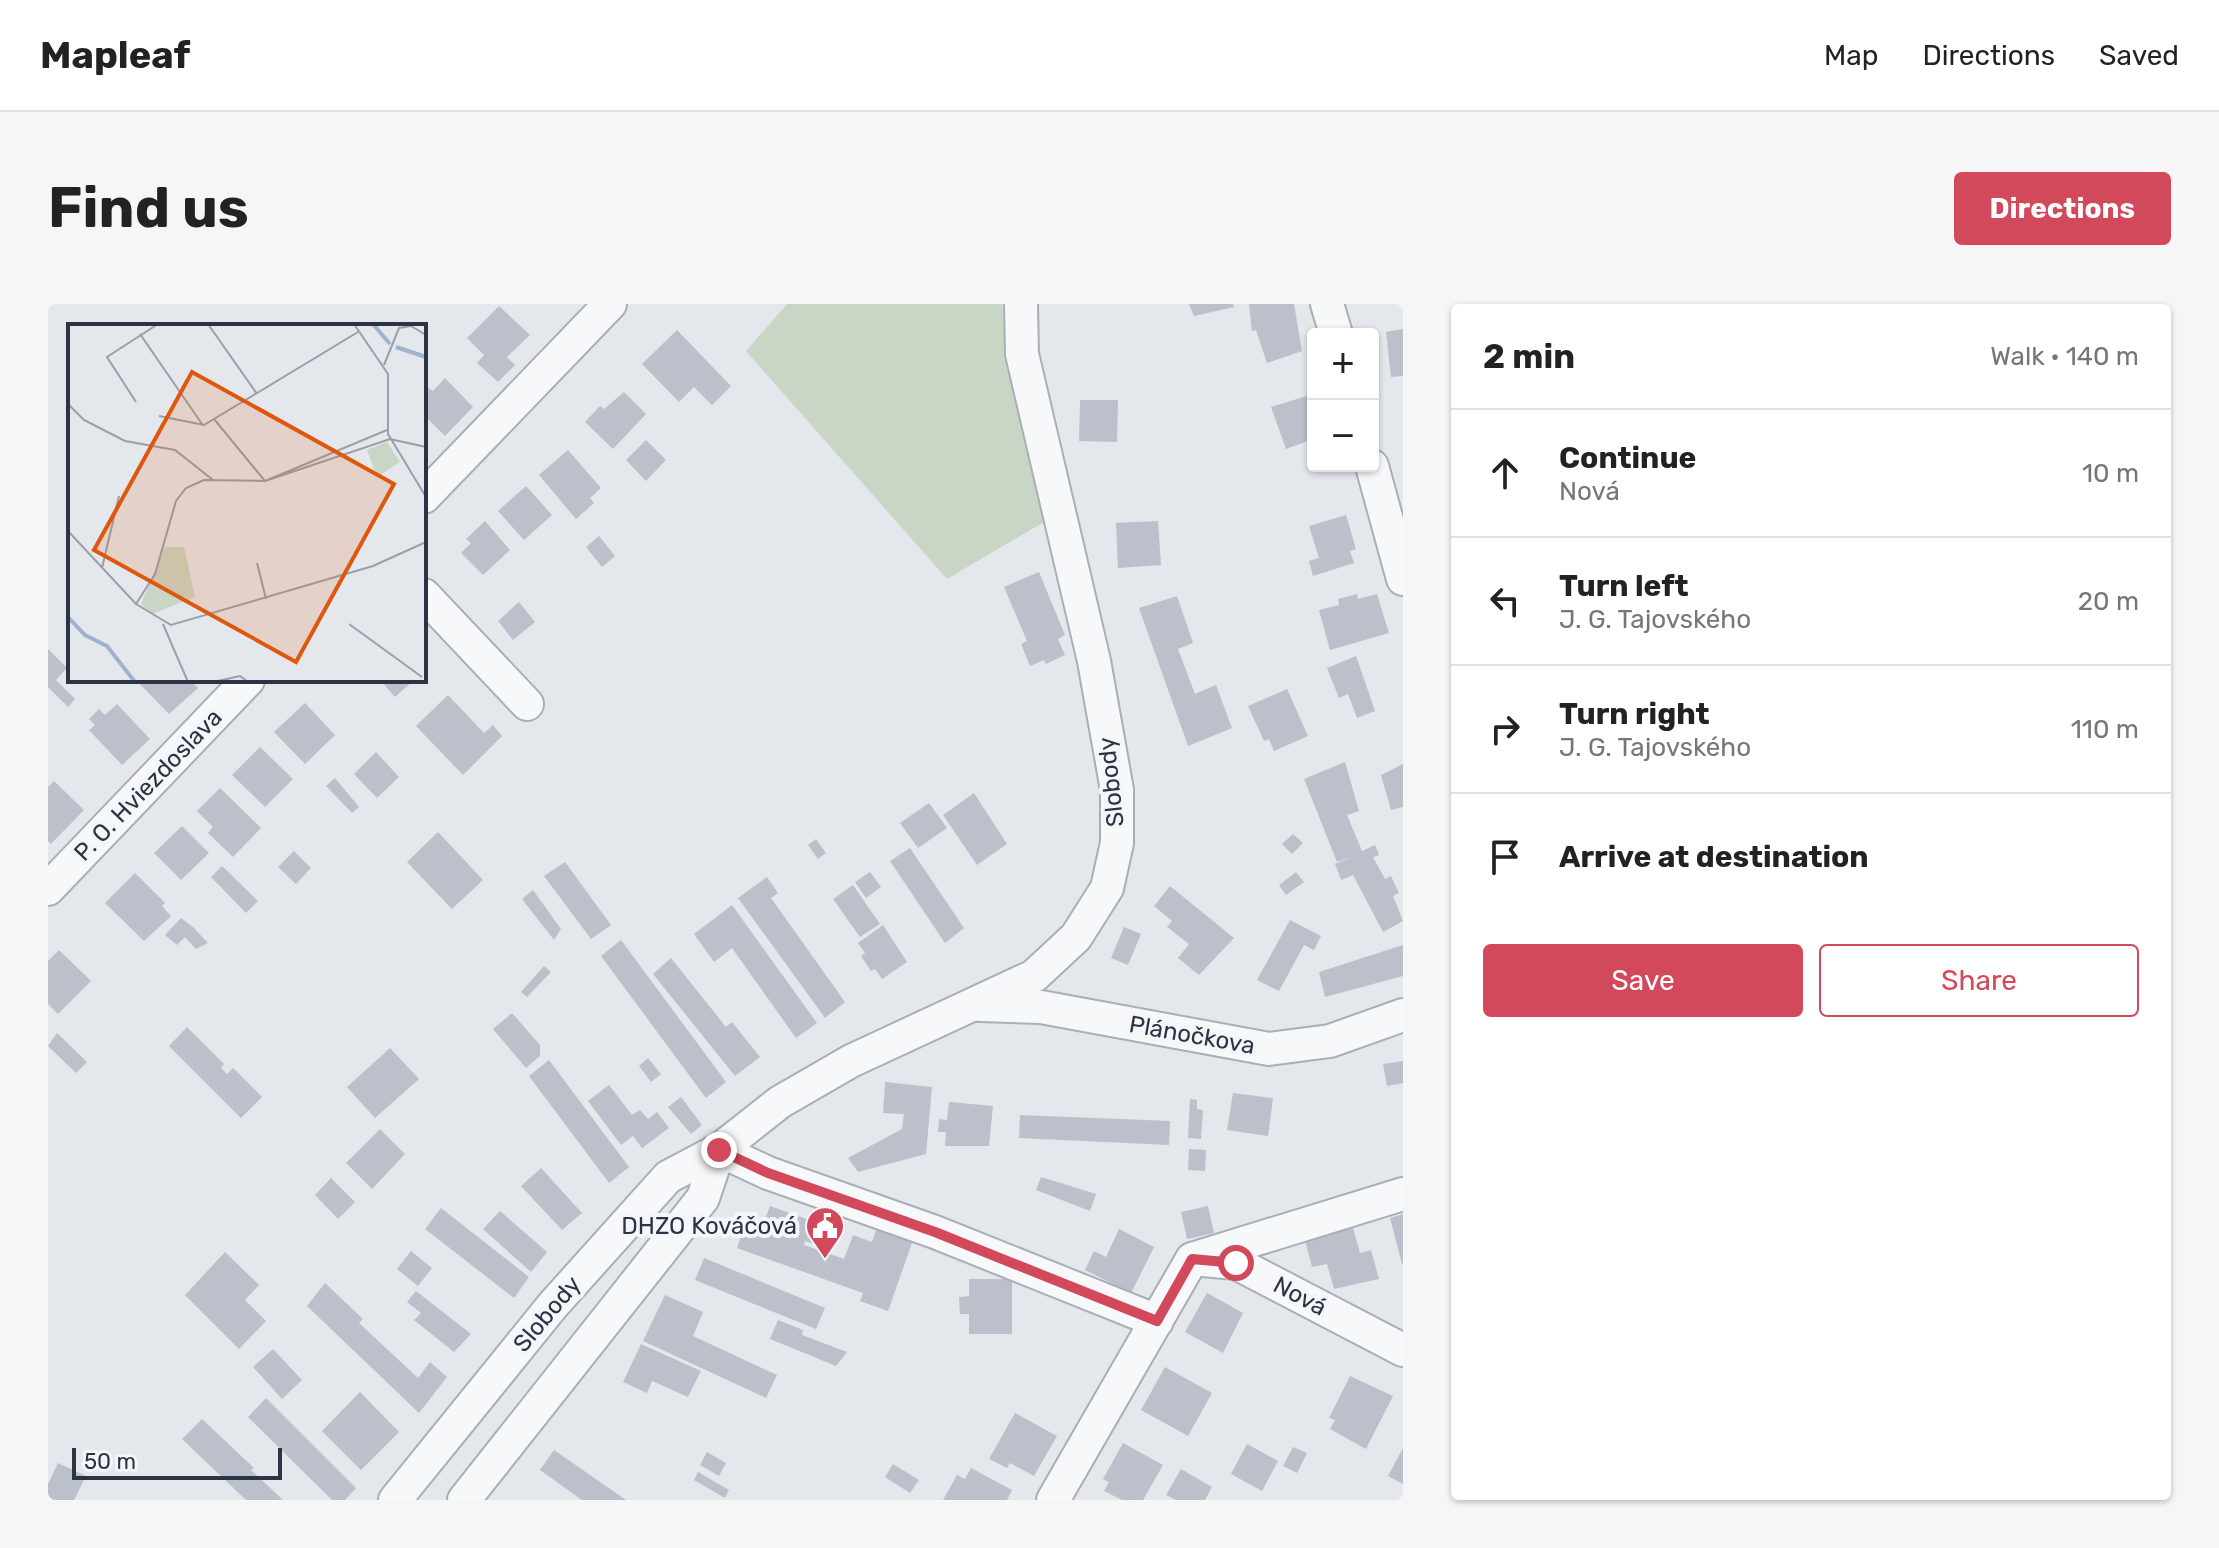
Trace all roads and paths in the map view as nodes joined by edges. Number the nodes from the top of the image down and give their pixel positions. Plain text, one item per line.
1 (610, 304) edge
2 (1021, 304) edge
3 (1327, 304) edge
4 (1334, 328) edge
5 (1374, 472) edge
6 (426, 495) edge
7 (1403, 579) edge
8 (426, 597) edge
9 (246, 682) edge
10 (527, 704) dead end
11 (48, 889) edge
12 (977, 1005) junction
13 (1403, 1015) edge
14 (719, 1150) junction
15 (1403, 1194) edge
16 (1192, 1259) junction
17 (1157, 1321) junction
18 (1403, 1350) edge
19 (395, 1500) edge
20 (464, 1500) edge
21 (1053, 1500) edge

1 - 6 street
2 - 12 street, Slobody
3 - 4 street
5 - 7 street
8 - 10 street
9 - 11 street, P. O. Hviezdoslava
12 - 13 street, Plánočkova
12 - 14 street, Slobody
14 - 17 street
14 - 19 street, Slobody
14 - 20 street, Slobody
15 - 16 street
16 - 17 street
16 - 18 street, Nová
17 - 21 street

